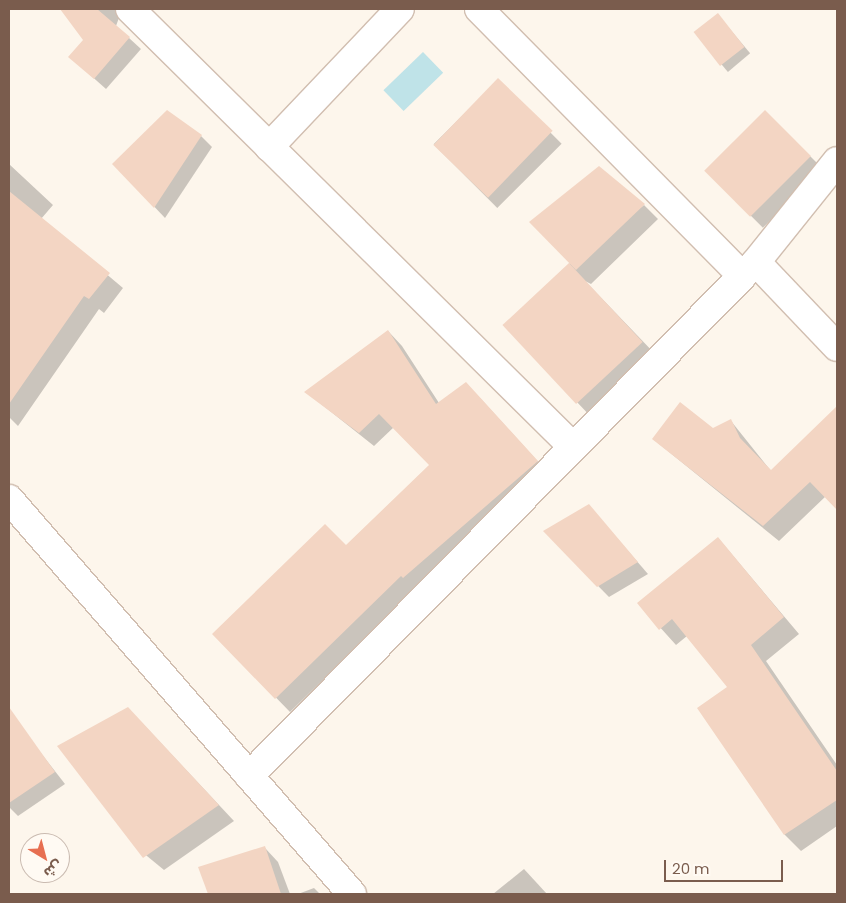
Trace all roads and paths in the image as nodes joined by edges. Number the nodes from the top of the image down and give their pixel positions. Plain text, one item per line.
1 (130, 9) edge
2 (400, 9) edge
3 (479, 9) edge
4 (269, 147) junction
5 (837, 161) edge
6 (749, 269) junction
7 (837, 347) edge
8 (573, 447) junction
9 (9, 499) edge
10 (249, 776) junction
11 (352, 894) edge

1 - 4 street
2 - 4 street
3 - 6 street
4 - 8 street
5 - 6 street
6 - 7 street
6 - 8 street
8 - 10 street
9 - 10 street
10 - 11 street

